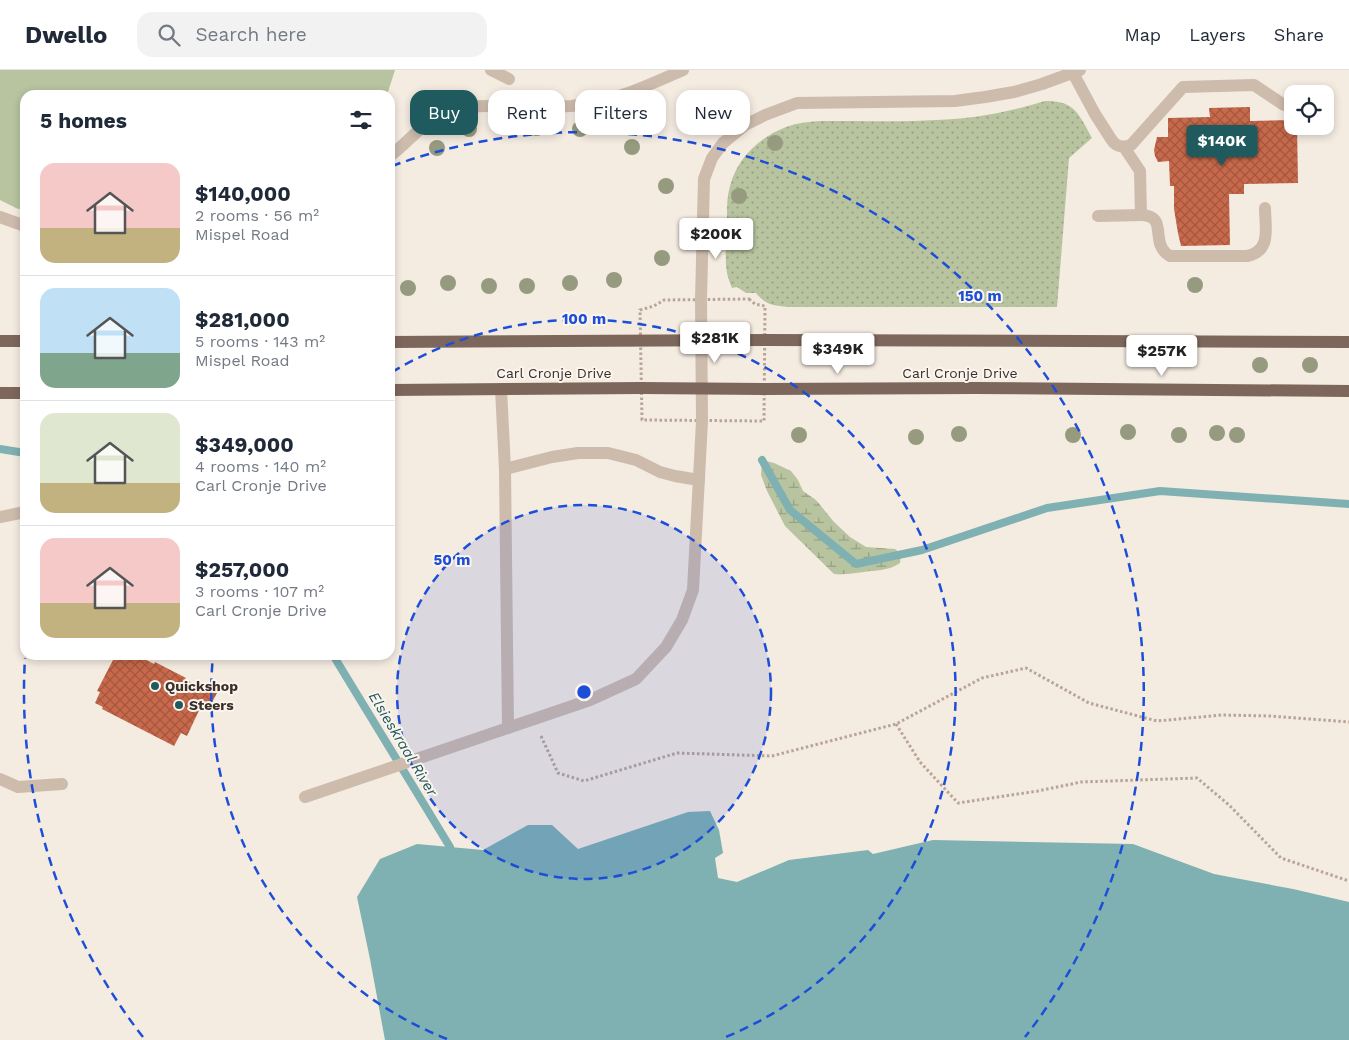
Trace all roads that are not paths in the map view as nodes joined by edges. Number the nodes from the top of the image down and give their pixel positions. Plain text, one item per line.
1 (491, 70) edge
2 (683, 70) edge
3 (1076, 72) edge
4 (509, 79) dead end
5 (1284, 105) dead end
6 (1124, 147) junction
7 (395, 151) edge
8 (1265, 208) dead end
9 (1141, 215) junction
10 (1098, 216) dead end
11 (0, 217) edge
12 (20, 224) edge
13 (701, 340) junction
14 (0, 341) edge
15 (20, 341) edge
16 (395, 342) edge
17 (1349, 342) edge
18 (701, 388) junction
19 (501, 389) junction
20 (395, 390) edge
21 (1349, 391) edge
22 (0, 393) edge
23 (20, 393) edge
24 (505, 469) junction
25 (698, 480) junction
26 (20, 513) edge
27 (0, 517) edge
28 (508, 728) junction
29 (0, 779) edge
30 (62, 784) dead end
31 (305, 797) dead end

1 - 4 street
2 - 7 street
3 - 6 street
3 - 13 street
5 - 6 street
6 - 9 street
8 - 9 street
9 - 10 street
11 - 12 street
13 - 16 main road
13 - 17 main road
13 - 18 street
14 - 15 main road
18 - 19 main road, Carl Cronje Drive
18 - 21 main road, Carl Cronje Drive
18 - 25 street
19 - 20 main road, Carl Cronje Drive
19 - 24 street
22 - 23 main road
24 - 25 street
24 - 28 street
25 - 28 street
26 - 27 street
28 - 31 street
29 - 30 street

